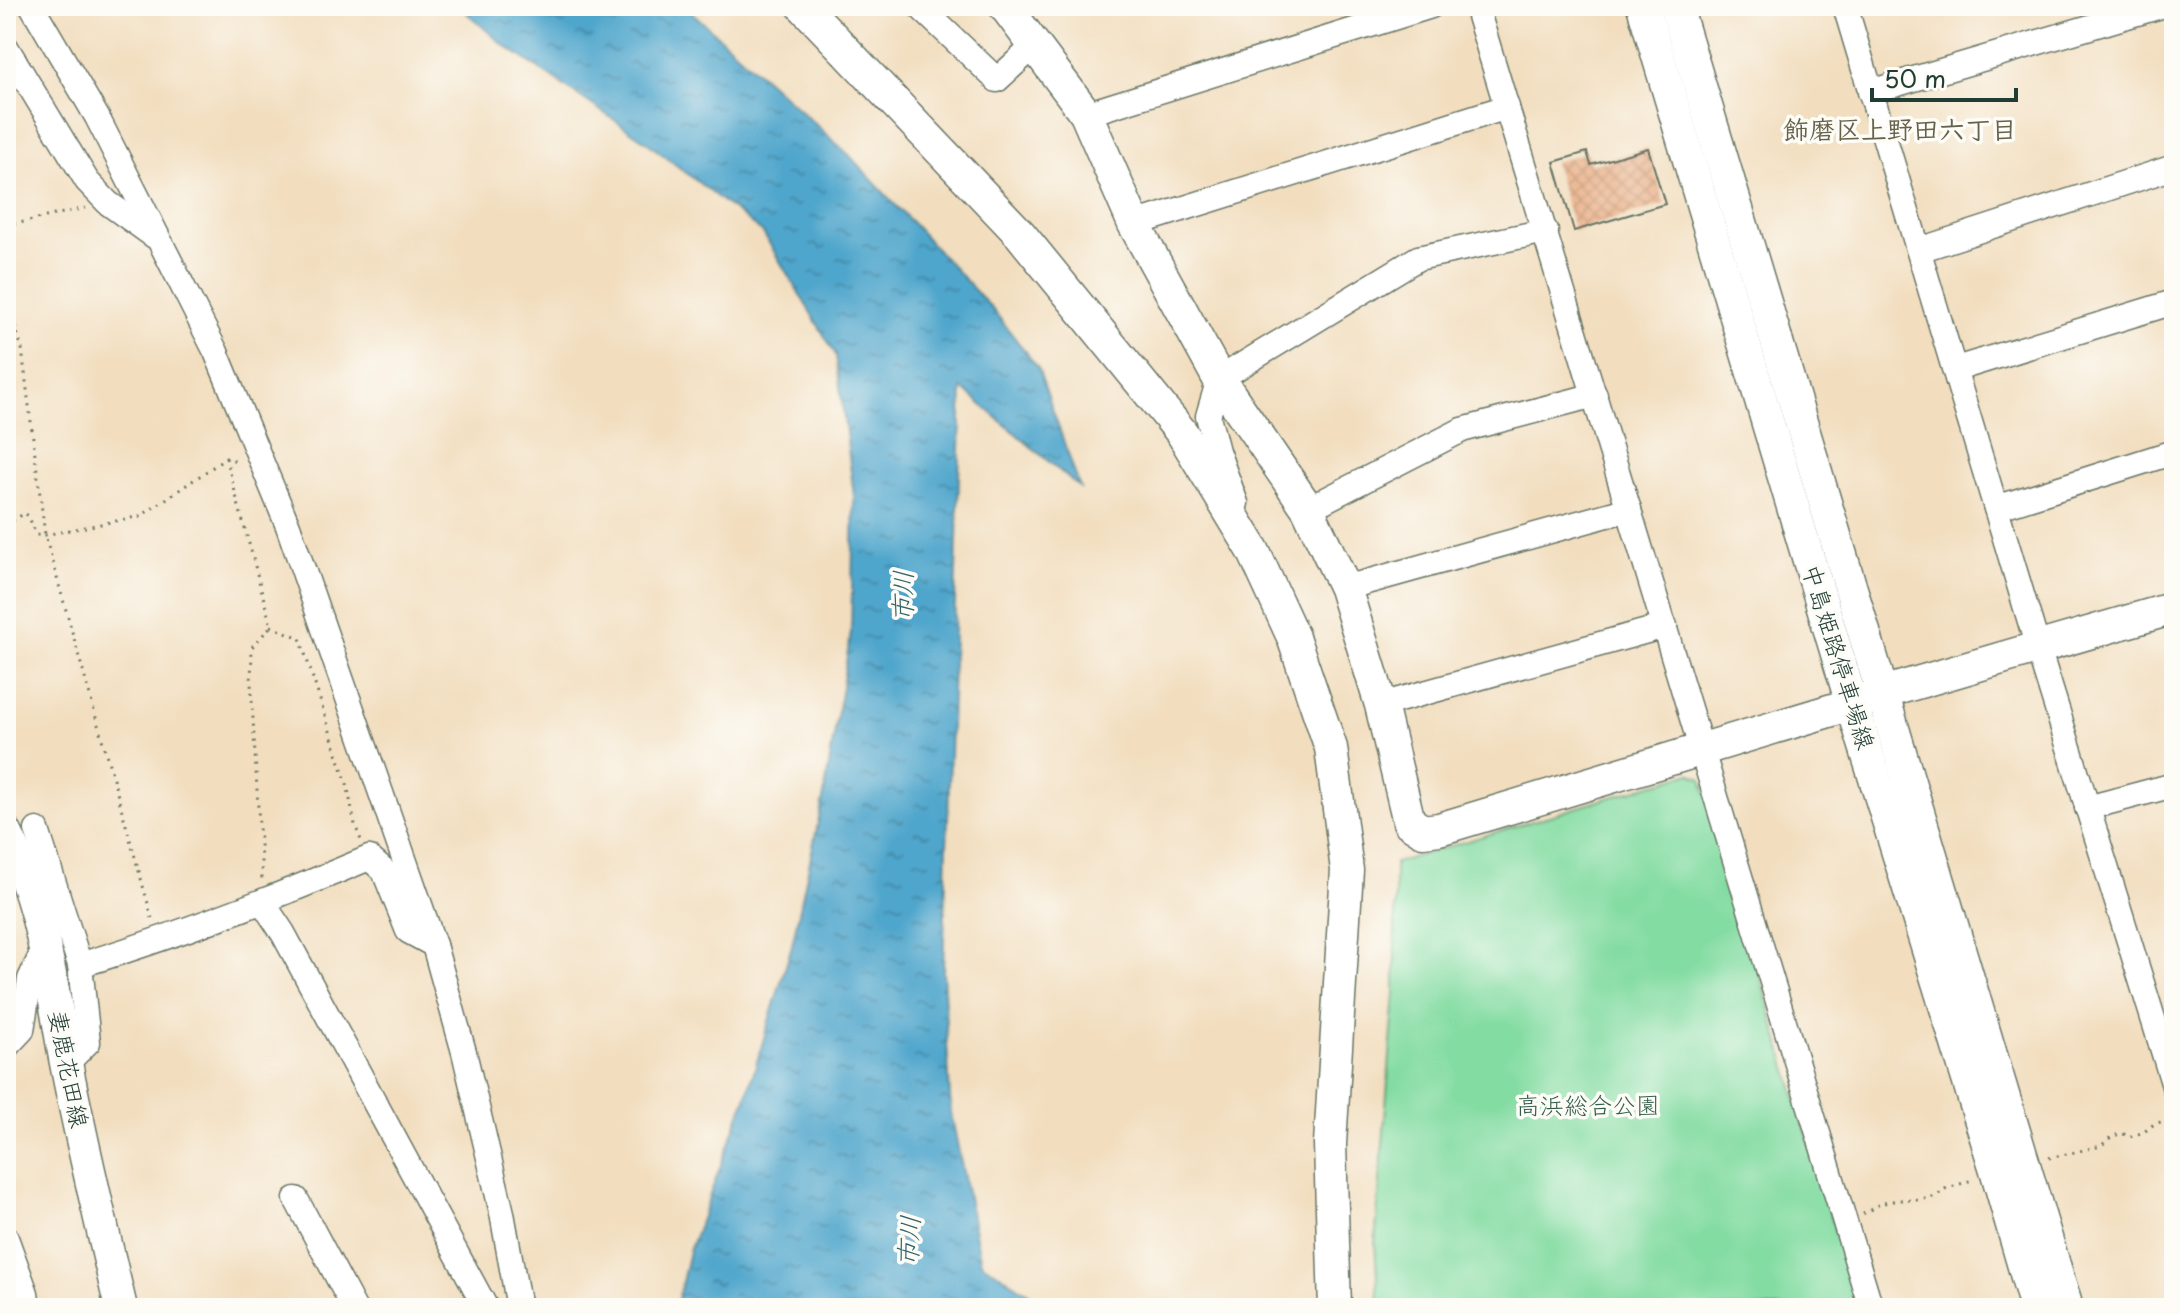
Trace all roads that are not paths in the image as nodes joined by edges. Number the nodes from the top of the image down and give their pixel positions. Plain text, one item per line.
1 (32, 6) edge
2 (803, 6) edge
3 (919, 6) edge
4 (1431, 6) edge
5 (1476, 6) edge
6 (1643, 6) edge
7 (1676, 6) edge
8 (1845, 6) edge
9 (2161, 6) edge
10 (1014, 8) edge
11 (1035, 45) junction
12 (6, 47) edge
13 (1870, 92) junction
14 (1507, 107) junction
15 (1086, 114) junction
16 (2174, 167) edge
17 (1134, 224) junction
18 (1546, 231) junction
19 (159, 240) junction
20 (1919, 250) junction
21 (2174, 302) edge
22 (1956, 369) junction
23 (1219, 379) junction
24 (1595, 395) junction
25 (2174, 452) edge
26 (1996, 508) junction
27 (1308, 509) junction
28 (1629, 509) junction
29 (1253, 550) junction
30 (1345, 588) junction
31 (2174, 608) edge
32 (1665, 626) junction
33 (2038, 648) junction
34 (1867, 698) junction
35 (1381, 705) junction
36 (1702, 749) junction
37 (2174, 785) edge
38 (2087, 808) junction
39 (21, 831) edge
40 (43, 888) junction
41 (263, 903) junction
42 (434, 945) junction
43 (45, 947) junction
44 (80, 965) junction
45 (6, 1047) edge
46 (66, 1064) junction
47 (2174, 1086) edge
48 (2010, 1168) junction
49 (296, 1199) dead end
50 (6, 1238) edge
51 (28, 1308) edge
52 (121, 1308) edge
53 (354, 1308) edge
54 (486, 1308) edge
55 (519, 1308) edge
56 (1335, 1308) edge
57 (1871, 1308) edge
58 (2036, 1308) edge
59 (2067, 1308) edge

1 - 19 street
2 - 29 street
3 - 11 street
4 - 15 street
5 - 14 street
6 - 34 street, 中島姫路停車場線
7 - 34 street, 中島姫路停車場線
8 - 13 street
9 - 13 street
10 - 11 street
11 - 15 street
12 - 19 street
13 - 20 street
14 - 17 street
14 - 18 street
15 - 17 street
16 - 20 street
17 - 23 street
18 - 23 street
18 - 24 street
19 - 42 street
20 - 22 street
21 - 22 street
22 - 26 street
23 - 27 street
23 - 29 street
24 - 27 street
24 - 28 street
25 - 26 street
26 - 33 street
27 - 30 street
28 - 30 street
28 - 32 street
29 - 56 street
30 - 35 street
31 - 33 street
32 - 35 street
32 - 36 street
33 - 34 street
33 - 38 street
34 - 36 street
34 - 48 street, 中島姫路停車場線
35 - 36 street
36 - 57 street
37 - 38 street
38 - 47 street
39 - 40 street, 妻鹿花田線
40 - 43 street, 妻鹿花田線
40 - 44 street
41 - 42 street
41 - 44 street
41 - 54 street
42 - 55 street
43 - 45 street
43 - 46 street, 妻鹿花田線
44 - 46 street
46 - 52 street, 妻鹿花田線
48 - 58 street, 中島姫路停車場線
48 - 59 street, 中島姫路停車場線
49 - 53 street
50 - 51 street

